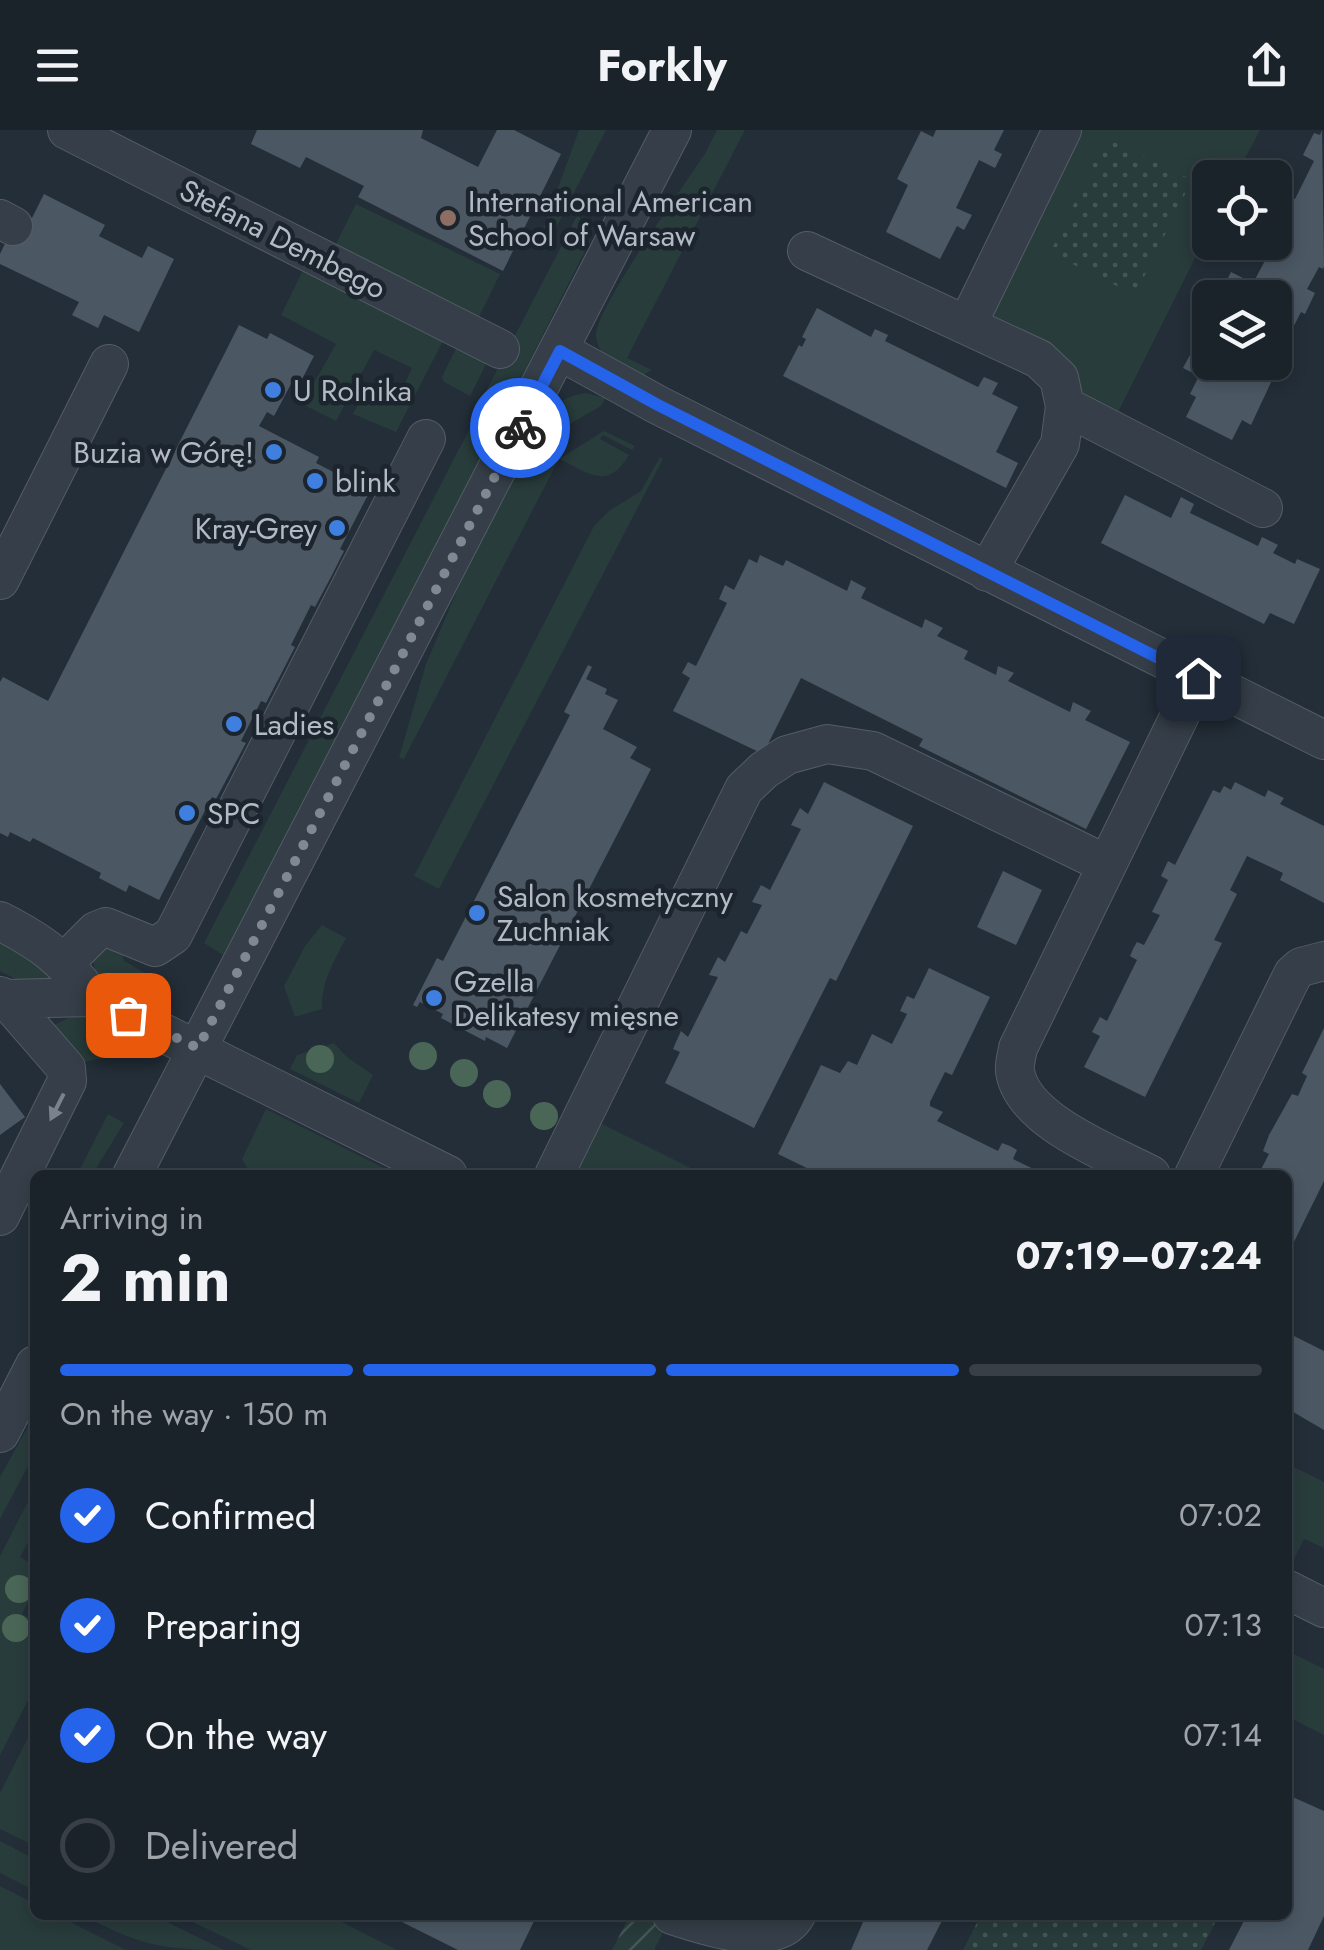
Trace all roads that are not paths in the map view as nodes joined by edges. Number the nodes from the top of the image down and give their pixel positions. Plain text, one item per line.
1 (67, 130) edge
2 (672, 130) edge
3 (1062, 130) edge
4 (807, 251) dead end
5 (967, 324) junction
6 (500, 349) dead end
7 (560, 351) junction
8 (109, 364) dead end
9 (1064, 406) junction
10 (426, 439) dead end
11 (1263, 508) dead end
12 (987, 572) junction
13 (0, 580) edge
14 (1198, 678) junction
15 (1324, 740) edge
16 (1106, 864) junction
17 (0, 921) edge
18 (1324, 961) edge
19 (66, 962) junction
20 (91, 997) junction
21 (3, 998) edge
22 (198, 1048) junction
23 (135, 1170) edge
24 (438, 1170) edge
25 (556, 1170) edge
26 (1143, 1170) edge
27 (1196, 1170) edge
28 (0, 1216) edge
29 (30, 1375) edge
30 (0, 1434) edge
31 (1292, 1592) edge
32 (1324, 1608) edge
33 (688, 1920) edge
34 (784, 1933) edge

1 - 6 street, Stefana Dembego
2 - 7 street
3 - 5 street
4 - 5 street
5 - 9 street
7 - 12 street
7 - 22 street
8 - 13 street
9 - 11 street
9 - 12 street
10 - 19 street
12 - 14 street
14 - 15 street
14 - 16 street
16 - 25 street
16 - 26 street
17 - 19 street
18 - 27 street
19 - 20 street
20 - 21 street
20 - 22 street
21 -> 28 street
22 - 23 street
22 - 24 street
29 - 30 street
31 - 32 street
33 - 34 street

